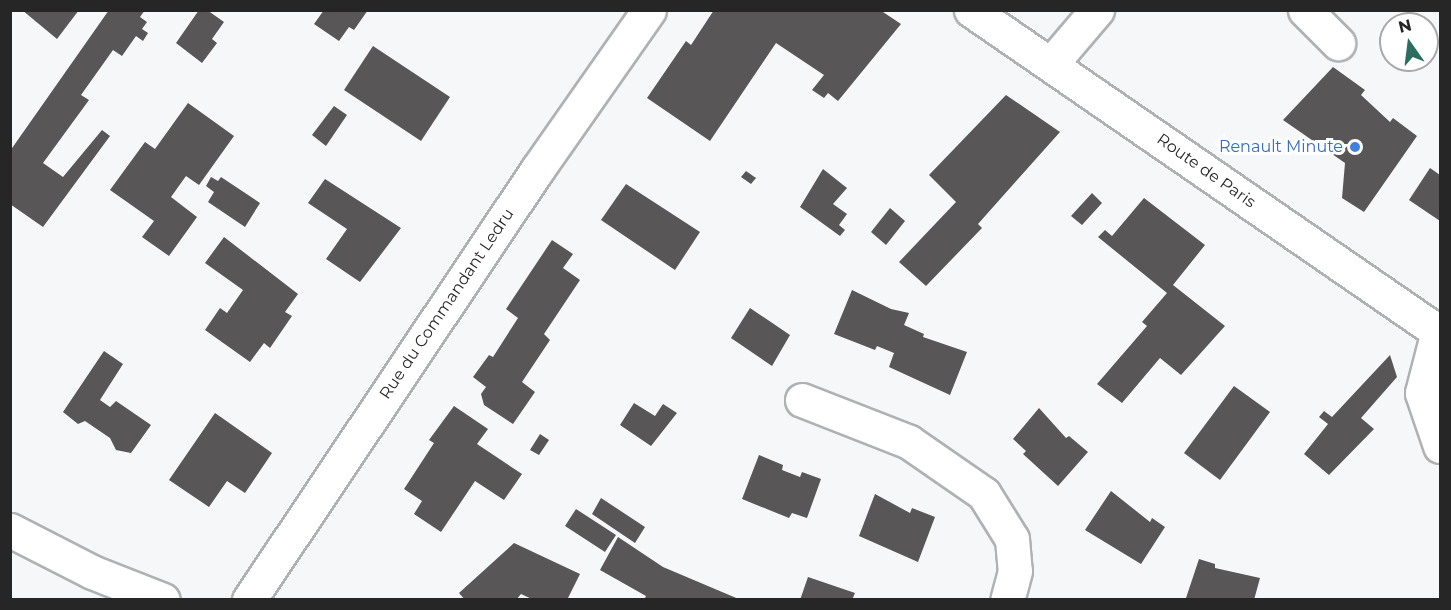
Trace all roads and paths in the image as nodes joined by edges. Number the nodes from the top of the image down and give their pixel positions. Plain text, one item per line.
1 (649, 10) edge
2 (971, 10) edge
3 (1096, 10) edge
4 (1305, 10) edge
5 (1338, 43) dead end
6 (1051, 64) junction
7 (1439, 332) edge
8 (802, 400) dead end
9 (1440, 446) edge
10 (10, 530) edge
11 (163, 600) edge
12 (249, 600) edge
13 (1007, 600) edge

1 - 12 street, Rue du Commandant Ledru
2 - 6 street, Route de Paris
3 - 6 street
4 - 5 street
6 - 7 street, Route de Paris
7 - 9 street
8 - 13 street
10 - 11 street

